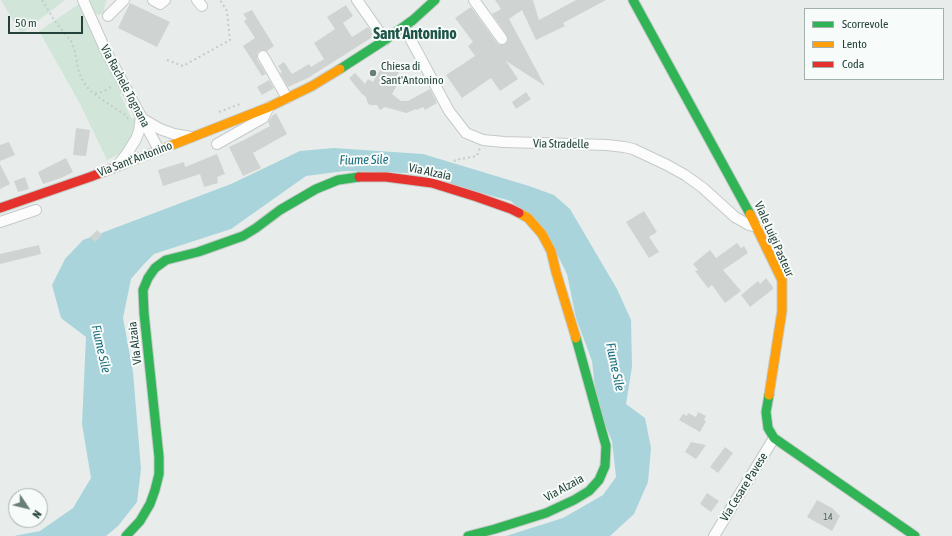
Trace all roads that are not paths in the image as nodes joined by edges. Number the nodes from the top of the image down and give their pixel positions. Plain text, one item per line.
1 (83, 0) edge
2 (124, 0) edge
3 (153, 0) edge
4 (165, 0) edge
5 (357, 0) edge
6 (435, 0) edge
7 (474, 0) edge
8 (633, 0) edge
9 (108, 16) dead end
10 (404, 27) junction
11 (502, 39) dead end
12 (385, 40) junction
13 (263, 56) dead end
14 (287, 98) junction
15 (269, 107) junction
16 (142, 118) junction
17 (192, 137) junction
18 (217, 144) dead end
19 (159, 150) junction
20 (117, 166) junction
21 (0, 208) edge
22 (36, 210) dead end
23 (0, 222) edge
24 (757, 227) junction
25 (774, 438) junction
26 (126, 536) edge
27 (468, 536) edge
28 (714, 536) edge
29 (915, 536) edge

1 - 16 street, Via Rachele Tognana
2 - 9 street
3 - 4 street
5 - 12 street
6 - 10 street, Via Sant'Antonino
7 - 11 street
8 - 24 street, Viale Luigi Pasteur
10 - 12 street, Via Sant'Antonino
10 - 24 street, Via Stradelle
12 - 14 street, Via Sant'Antonino
13 - 14 street
14 - 15 street, Via Sant'Antonino
15 - 17 street, Via Sant'Antonino
15 - 18 street, Via Sant'Antonino
16 - 17 street
16 - 19 street, Via Rachele Tognana
16 - 20 street
17 - 19 street, Via Sant'Antonino
19 - 20 street, Via Sant'Antonino
20 - 21 street, Via Sant'Antonino
22 - 23 street
24 - 25 street, Viale Luigi Pasteur
25 - 28 street, Via Cesare Pavese
25 - 29 street
26 - 27 street, Via Alzaia

